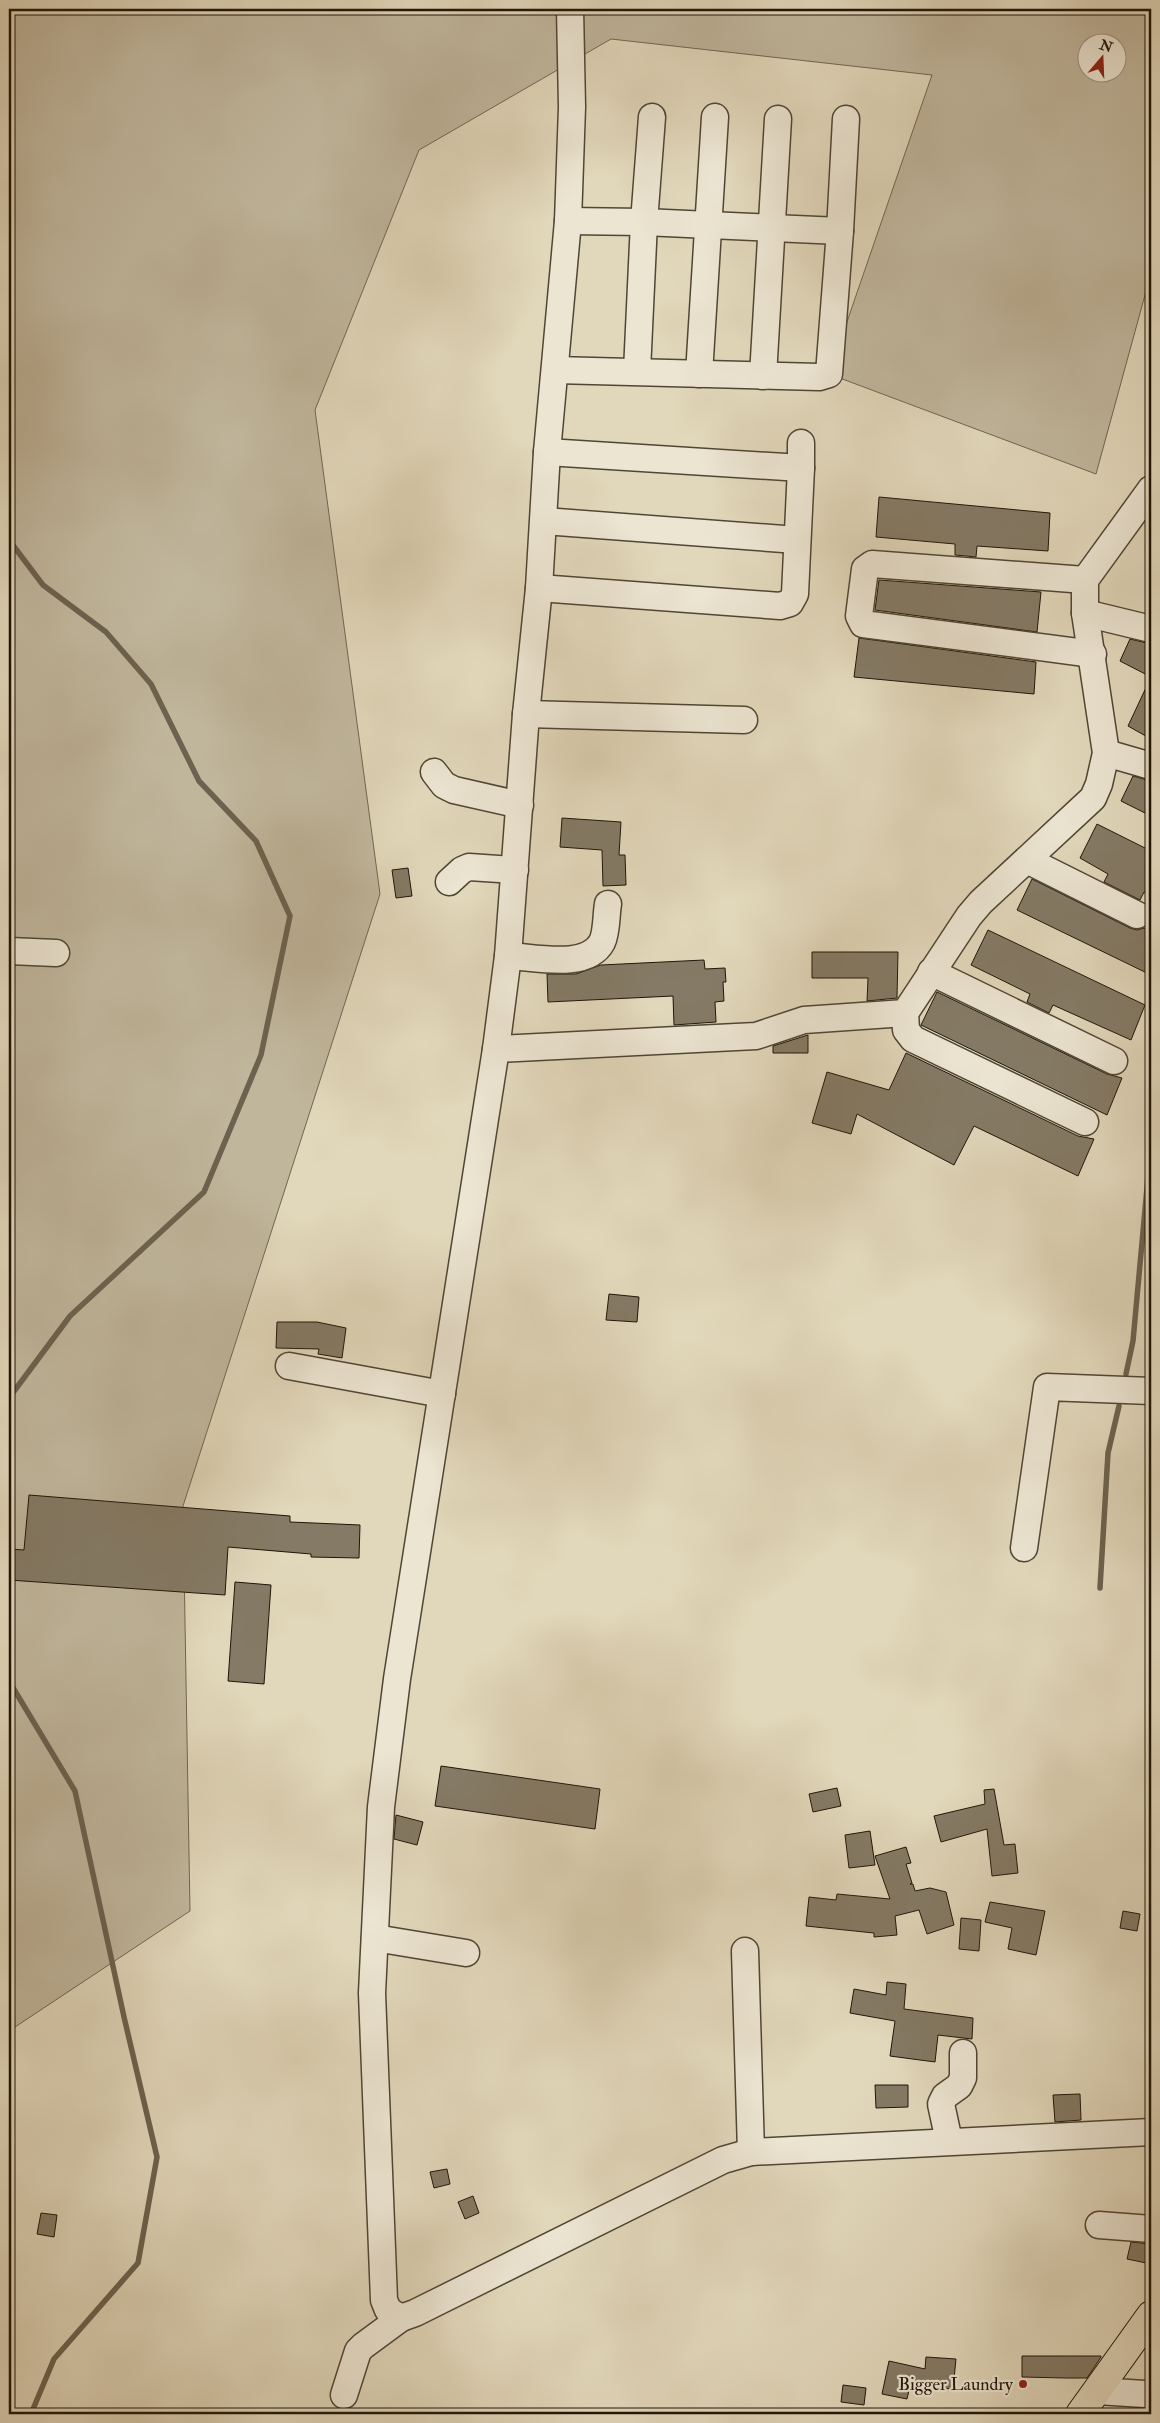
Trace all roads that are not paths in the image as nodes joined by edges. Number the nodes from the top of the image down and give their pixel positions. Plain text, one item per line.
1 (570, 9) edge
2 (652, 117) dead end
3 (715, 117) dead end
4 (778, 119) dead end
5 (846, 119) dead end
6 (568, 221) junction
7 (644, 222) junction
8 (708, 226) junction
9 (771, 228) junction
10 (840, 231) junction
11 (555, 370) junction
12 (637, 372) junction
13 (699, 374) junction
14 (763, 376) junction
15 (547, 452) junction
16 (1151, 489) edge
17 (544, 521) junction
18 (797, 540) junction
19 (1085, 580) junction
20 (539, 588) junction
21 (1085, 613) junction
22 (1151, 628) edge
23 (1093, 654) junction
24 (526, 714) junction
25 (744, 720) dead end
26 (1106, 753) junction
27 (1151, 766) edge
28 (434, 772) dead end
29 (520, 805) junction
30 (1027, 860) junction
31 (515, 870) junction
32 (449, 882) dead end
33 (608, 904) dead end
34 (1137, 915) dead end
35 (9, 951) edge
36 (56, 953) dead end
37 (508, 956) junction
38 (931, 972) junction
39 (905, 1013) junction
40 (496, 1049) junction
41 (1114, 1062) dead end
42 (1085, 1122) dead end
43 (289, 1366) dead end
44 (1151, 1391) edge
45 (442, 1394) junction
46 (1024, 1548) dead end
47 (375, 1938) junction
48 (745, 1951) dead end
49 (466, 1953) dead end
50 (963, 2052) dead end
51 (730, 2069) dead end
52 (1151, 2132) edge
53 (949, 2141) junction
54 (747, 2153) junction
55 (1099, 2225) dead end
56 (1151, 2230) edge
57 (1151, 2315) edge
58 (401, 2318) junction
59 (1097, 2391) junction
60 (1145, 2394) dead end
61 (344, 2395) dead end
62 (1080, 2414) edge

1 - 6 street
2 - 7 street
3 - 8 street
4 - 9 street
5 - 10 street
6 - 7 street
6 - 11 street
7 - 8 street
7 - 12 street
8 - 9 street
8 - 13 street
9 - 10 street
9 - 14 street
10 - 14 street
11 - 12 street
11 - 15 street
12 - 13 street
13 - 14 street
15 - 17 street
15 - 18 street
16 - 19 street
17 - 18 street
17 - 20 street
18 - 20 street
19 - 21 street
19 - 23 street
20 - 24 street
21 - 22 street
21 - 23 street
23 - 26 street
24 - 25 street
24 - 29 street
26 - 27 street
26 - 30 street
28 - 29 street
29 - 31 street
30 - 34 street
30 - 38 street
31 - 32 street
31 - 37 street
33 - 37 street
35 - 36 street
37 - 40 street
38 - 39 street
38 - 41 street
39 - 40 street
39 - 42 street
40 - 45 street
43 - 45 street
44 - 46 street
45 - 47 street
47 - 49 street
47 - 58 street
48 - 54 street
50 - 53 street
51 - 54 street
52 - 53 street
53 - 54 street
54 - 58 street
55 - 56 street
57 - 59 main road
58 - 61 street
59 - 60 street
59 - 62 main road

